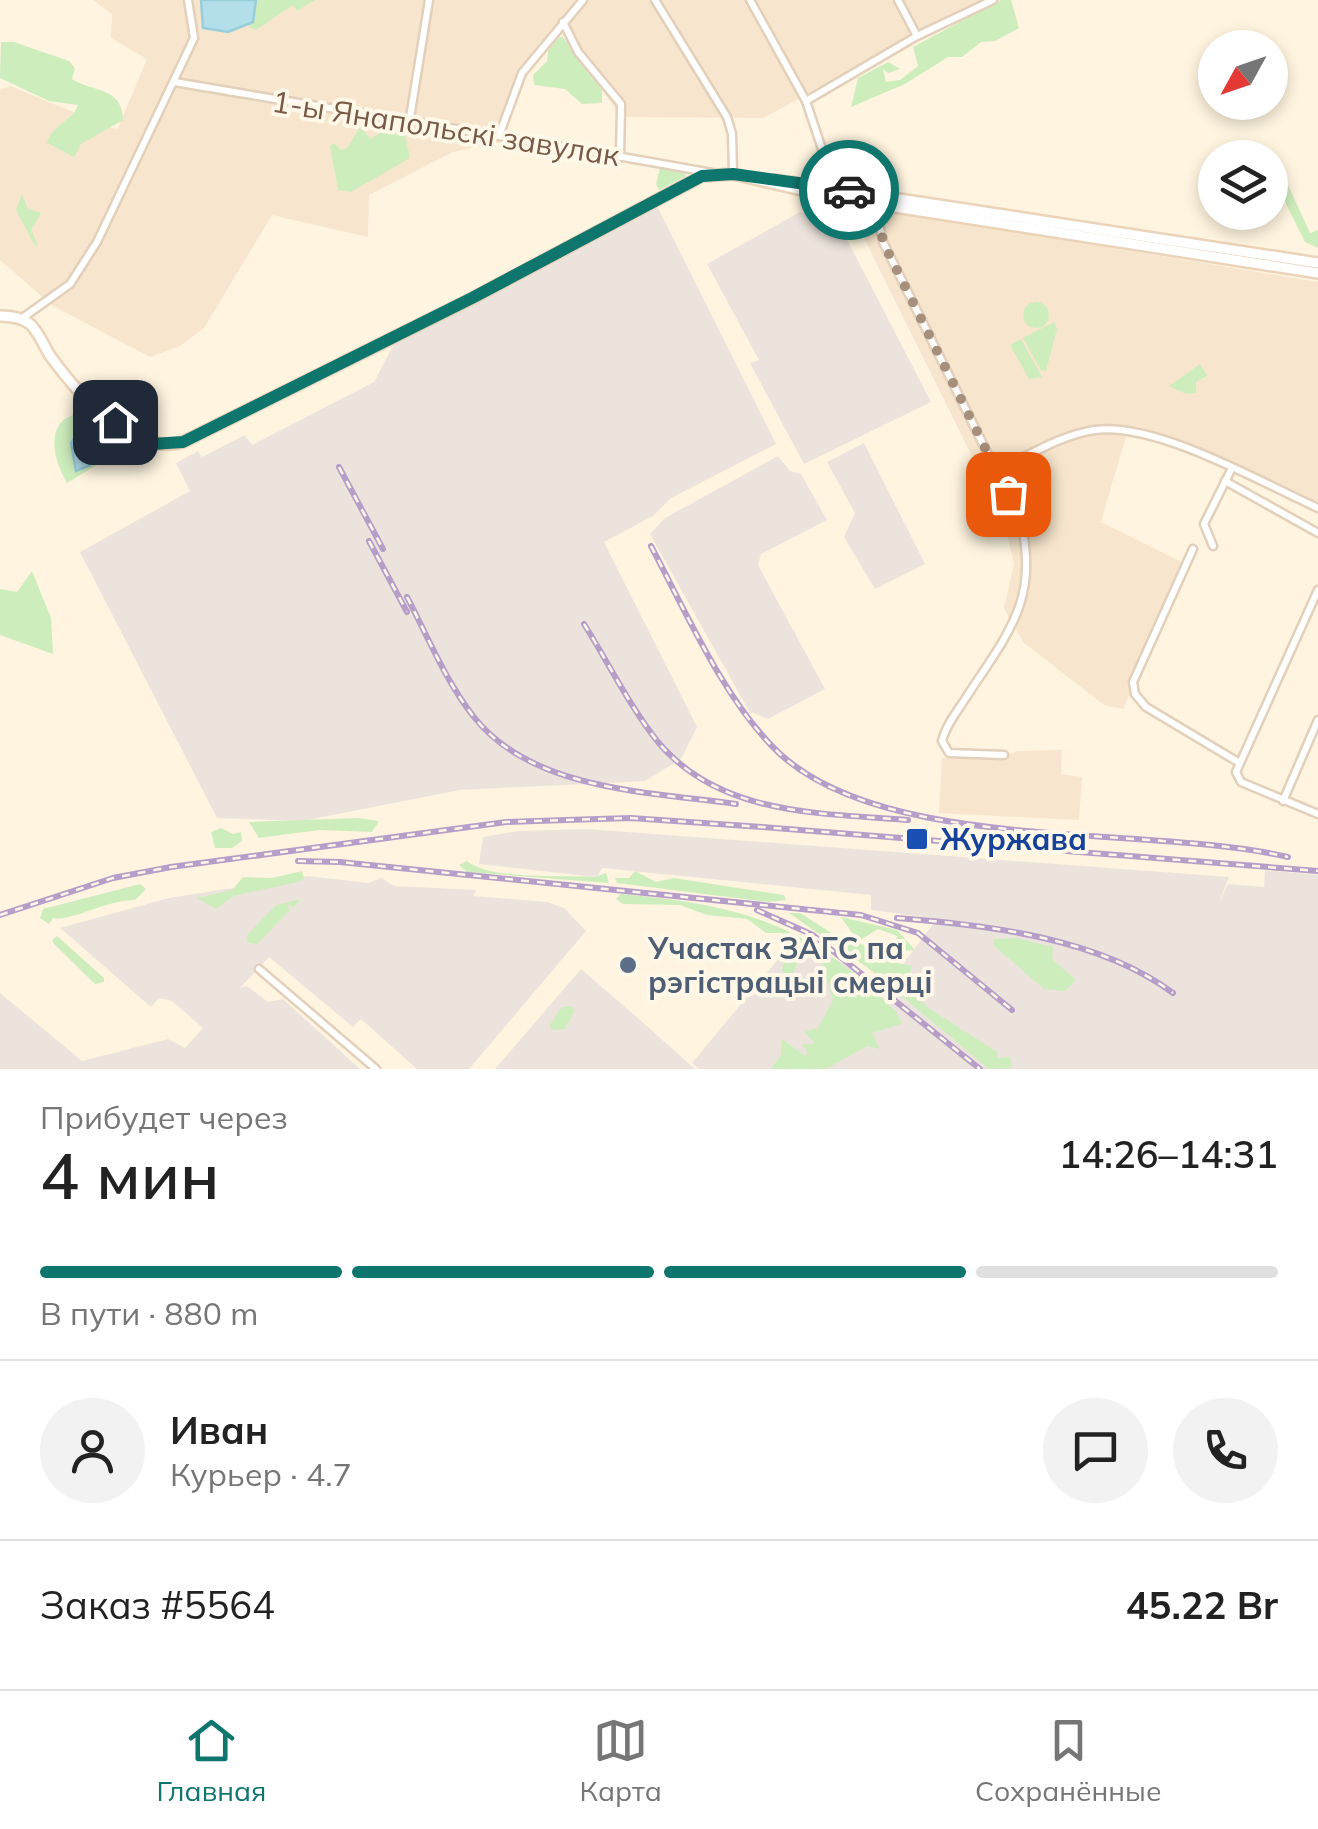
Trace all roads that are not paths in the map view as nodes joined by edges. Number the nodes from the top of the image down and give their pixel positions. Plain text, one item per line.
1 (188, 0) edge
2 (429, 0) edge
3 (584, 0) edge
4 (655, 0) edge
5 (750, 0) edge
6 (898, 0) edge
7 (993, 0) edge
8 (563, 22) junction
9 (917, 36) junction
10 (175, 82) junction
11 (806, 100) junction
12 (409, 124) junction
13 (500, 133) junction
14 (620, 157) junction
15 (718, 174) junction
16 (733, 174) junction
17 (836, 193) junction
18 (875, 198) junction
19 (1318, 263) edge
20 (1297, 264) junction
21 (1318, 273) edge
22 (0, 316) edge
23 (21, 320) junction
24 (996, 470) junction
25 (1231, 470) junction
26 (1225, 481) junction
27 (1318, 508) edge
28 (1318, 533) edge
29 (1213, 546) dead end
30 (1193, 550) dead end
31 (1318, 590) edge
32 (1318, 720) edge
33 (1004, 755) dead end
34 (1238, 762) junction
35 (1283, 801) junction
36 (1318, 814) edge
37 (259, 968) dead end
38 (376, 1069) edge

1 - 10 street
2 - 12 street
3 - 8 street
4 - 16 street
5 - 11 street
6 - 9 street
7 - 9 street
8 - 13 street
8 - 14 street
9 - 11 street
10 - 12 street, 1-ы Янапольскі завулак
10 - 23 street
11 - 17 street
12 - 13 street, 1-ы Янапольскі завулак
13 - 14 street, 1-ы Янапольскі завулак
14 - 15 street, 1-ы Янапольскі завулак
15 - 16 main road
15 - 23 main road
16 - 17 main road
17 - 18 main road
18 - 20 main road
18 - 24 street
19 - 20 main road
20 - 21 main road
22 - 23 main road
24 - 25 street
24 - 33 street
25 - 26 street
25 - 27 street
26 - 28 street
26 - 29 street
30 - 34 street
31 - 34 street
32 - 35 street
34 - 35 street
35 - 36 street
37 - 38 street

